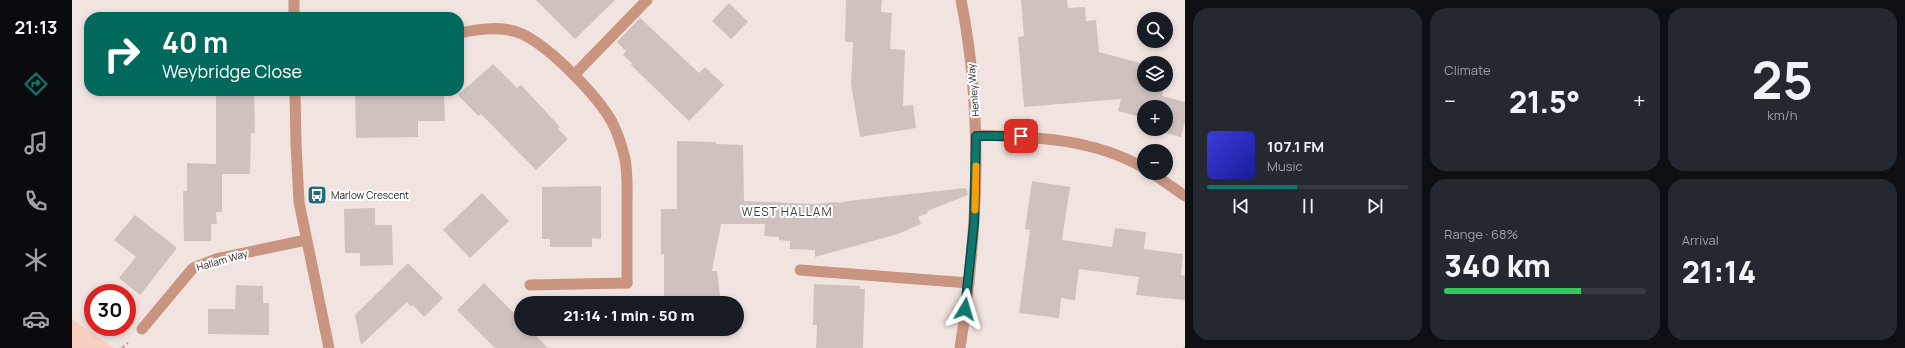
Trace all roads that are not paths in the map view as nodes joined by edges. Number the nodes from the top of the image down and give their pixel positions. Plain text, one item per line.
1 (294, 0) edge
2 (647, 0) edge
3 (961, 0) edge
4 (294, 12) edge
5 (464, 32) edge
6 (574, 75) junction
7 (295, 96) edge
8 (976, 136) junction
9 (1137, 165) edge
10 (1162, 180) edge
11 (1185, 196) edge
12 (306, 240) junction
13 (800, 270) dead end
14 (969, 283) junction
15 (530, 285) dead end
16 (142, 329) dead end
17 (329, 348) edge
18 (960, 348) edge

1 - 4 street
2 - 6 street
3 - 8 street, Henley Way
5 - 6 street
6 - 15 street
7 - 12 street
8 - 9 street
8 - 14 street, Henley Way
10 - 11 street
12 - 16 street, Hallam Way
12 - 17 street
13 - 14 street
14 - 18 street, Henley Way

